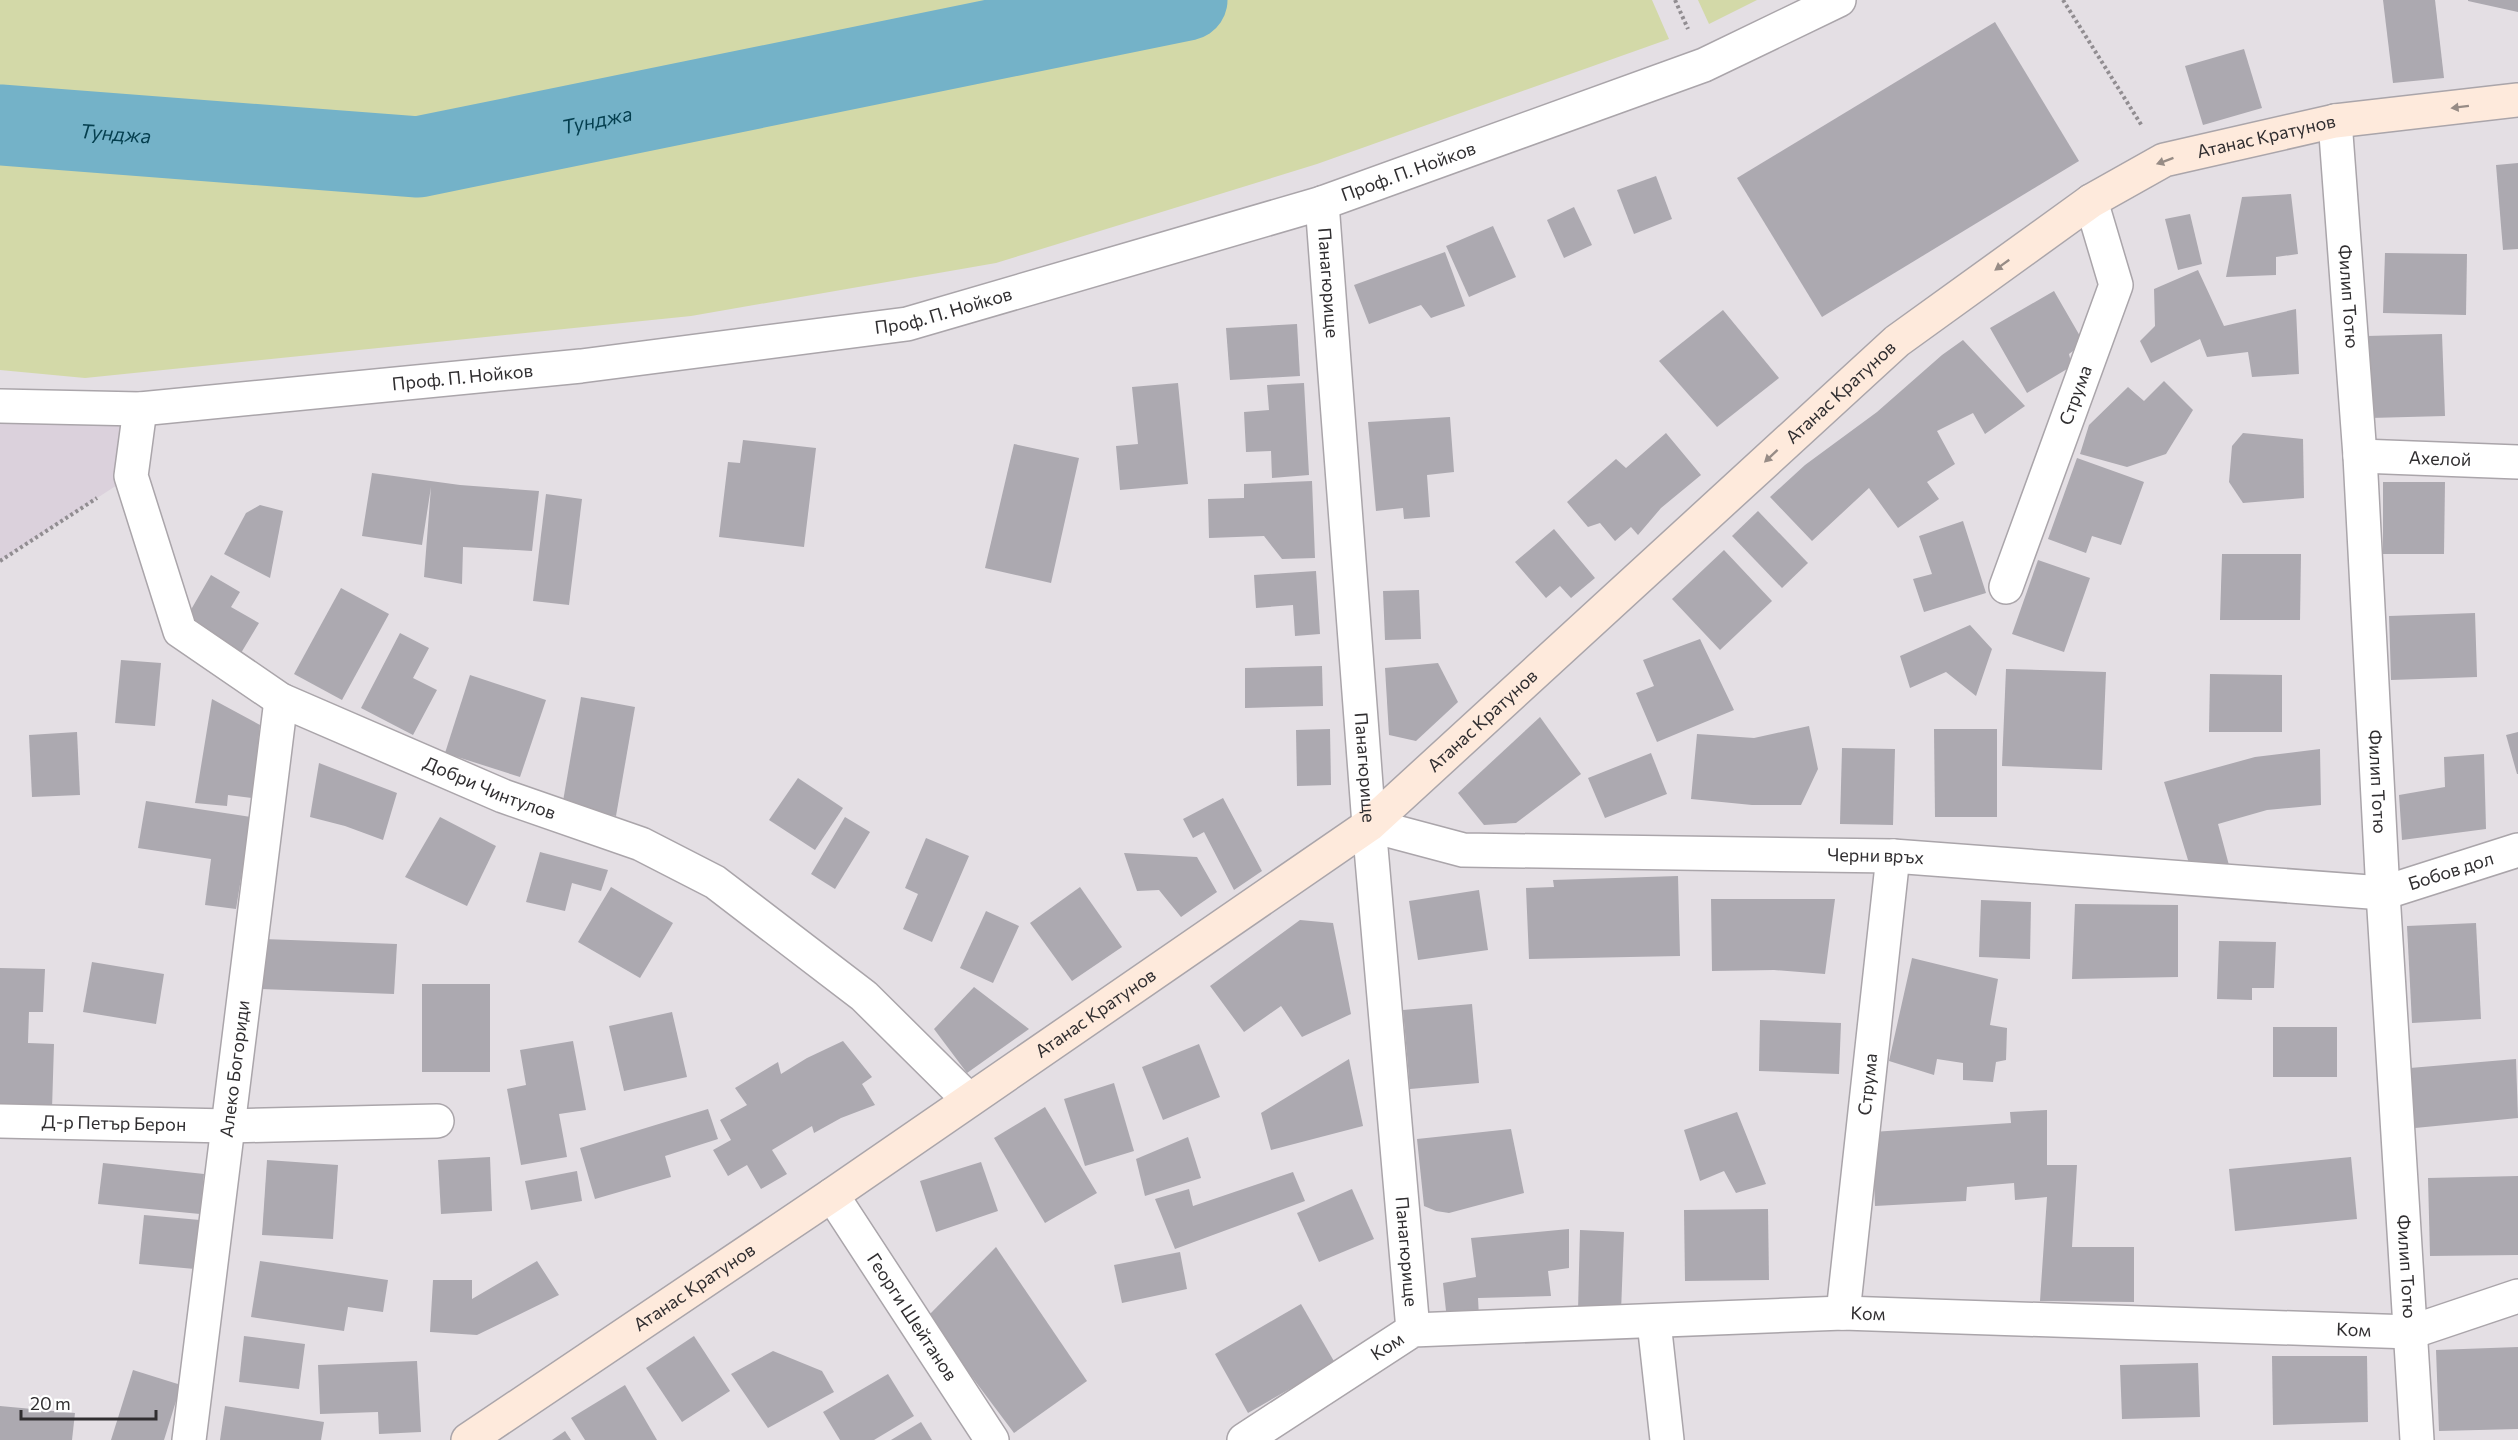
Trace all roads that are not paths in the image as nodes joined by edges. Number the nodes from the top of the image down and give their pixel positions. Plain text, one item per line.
1 (1839, 0) edge
2 (2518, 100) edge
3 (2335, 121) junction
4 (2091, 201) junction
5 (1322, 203) junction
6 (0, 406) edge
7 (140, 409) junction
8 (2360, 456) junction
9 (2518, 462) edge
10 (2006, 587) dead end
11 (282, 700) junction
12 (1369, 825) junction
13 (2518, 850) edge
14 (1893, 856) junction
15 (2384, 892) junction
16 (969, 1100) junction
17 (0, 1121) edge
18 (437, 1121) dead end
19 (228, 1126) junction
20 (832, 1195) junction
21 (2518, 1296) edge
22 (1843, 1313) junction
23 (1654, 1322) junction
24 (1413, 1330) junction
25 (2411, 1332) junction
26 (189, 1440) edge
27 (468, 1440) edge
28 (992, 1440) edge
29 (1244, 1440) edge
30 (1667, 1440) edge
31 (2417, 1440) edge

1 - 5 street, Проф. П. Нойков
2 -> 3 street, Атанас Кратунов
3 -> 4 street, Атанас Кратунов
3 - 8 street, Филип Тотю
4 - 10 street, Струма
4 -> 12 street, Атанас Кратунов
5 - 7 street, Проф. П. Нойков
5 - 12 street, Панагюрище
6 - 7 street, Проф. П. Нойков
7 - 11 street, Добри Чинтулов
8 - 9 street, Ахелой
8 - 15 street, Филип Тотю
11 - 16 street, Добри Чинтулов
11 - 19 street, Алеко Богориди
12 - 14 street, Черни връх
12 - 16 street, Атанас Кратунов
12 - 24 street, Панагюрище
13 - 15 street, Бобов дол
14 - 15 street, Черни връх
14 - 22 street, Струма
15 - 25 street, Филип Тотю
16 - 20 street, Атанас Кратунов
17 - 19 street, Д-р Петър Берон
18 - 19 street, Д-р Петър Берон
19 - 26 street, Алеко Богориди
20 - 27 street, Атанас Кратунов
20 - 28 street, Георги Шейтанов
21 - 25 street, Ком
22 - 23 street, Ком
22 - 25 street, Ком
23 - 24 street, Ком
23 - 30 street
24 - 29 street, Ком
25 - 31 street, Филип Тотю

